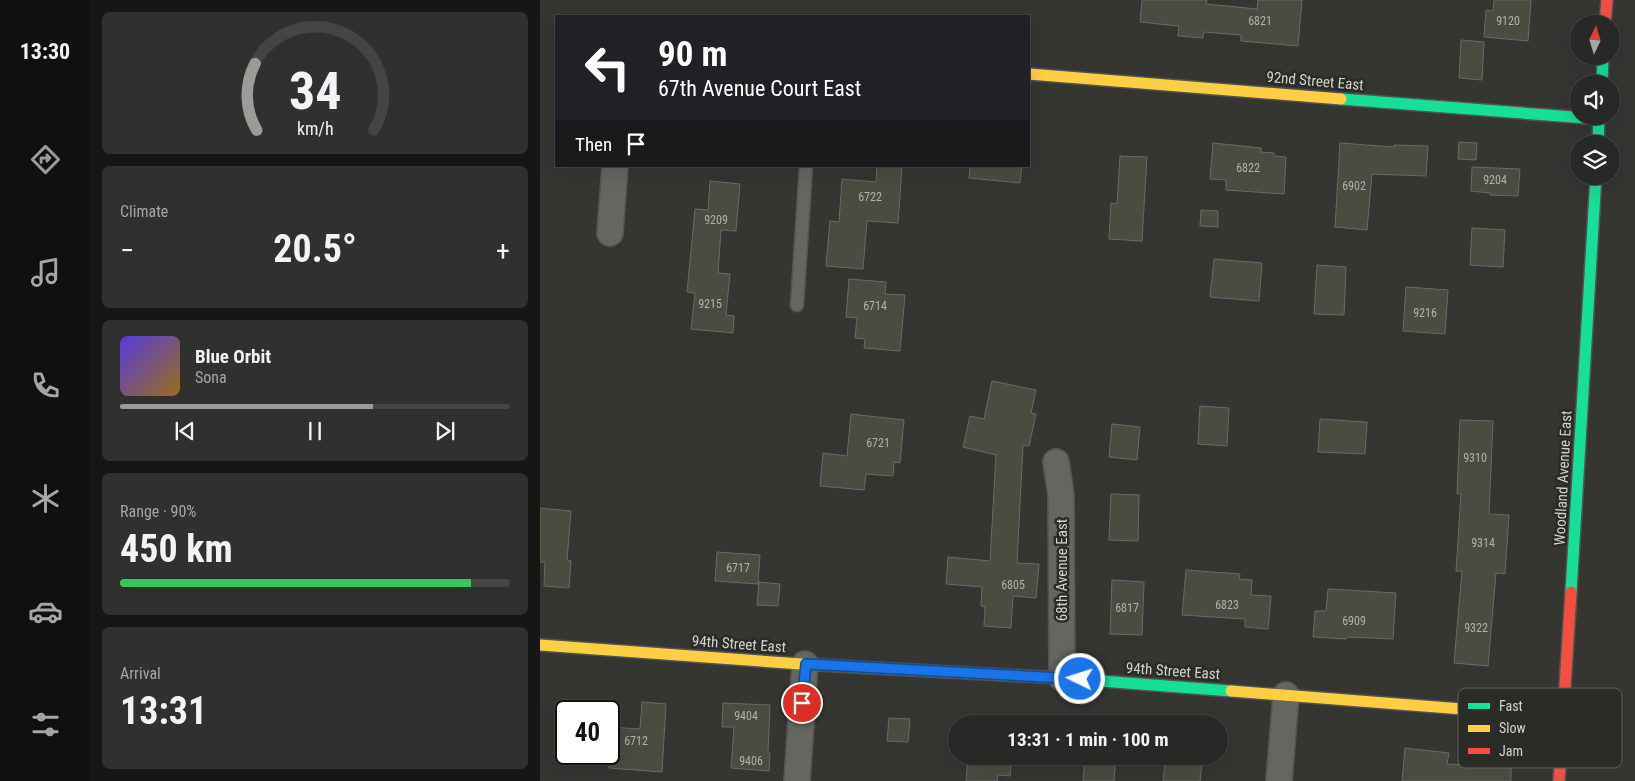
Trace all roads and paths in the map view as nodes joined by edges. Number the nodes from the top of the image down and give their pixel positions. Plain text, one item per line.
1 (1607, 0) edge
2 (1606, 15) edge
3 (1030, 74) edge
4 (1570, 116) edge
5 (614, 167) edge
6 (806, 167) edge
7 (1595, 185) edge
8 (610, 233) dead end
9 (797, 305) dead end
10 (1056, 462) dead end
11 (540, 645) edge
12 (806, 664) junction
13 (1062, 678) junction
14 (1565, 688) edge
15 (1286, 695) junction
16 (1458, 709) edge
17 (1560, 768) edge
18 (797, 781) edge
19 (1279, 781) edge
20 (1559, 781) edge

1 - 2 street
3 - 4 street, 92nd Street East
5 - 8 street
6 - 9 lane
7 - 14 street, Woodland Avenue East
10 - 13 street, 68th Avenue East
11 - 12 street, 94th Street East
12 - 13 street, 94th Street East
12 - 18 street
13 - 15 street, 94th Street East
15 - 16 street, 94th Street East
15 - 19 street
17 - 20 street, Woodland Avenue East

